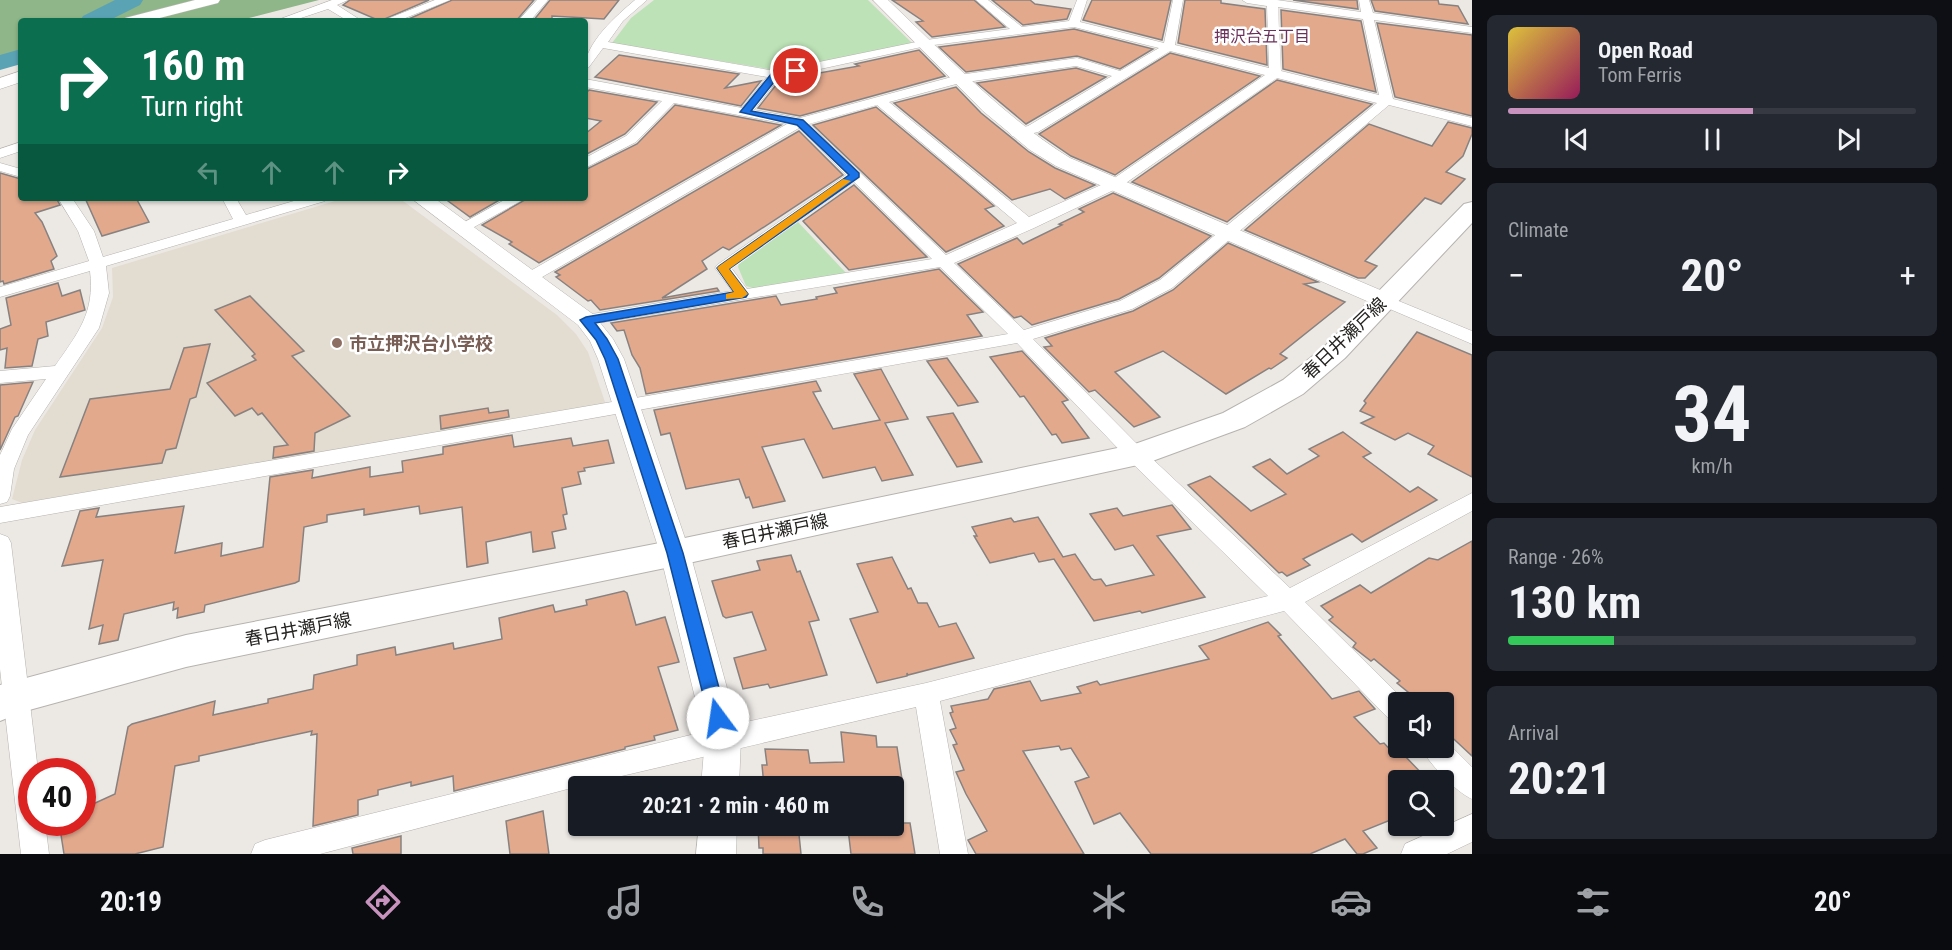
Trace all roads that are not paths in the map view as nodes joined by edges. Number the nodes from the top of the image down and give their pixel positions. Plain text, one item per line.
1 (213, 0) edge
2 (343, 0) edge
3 (445, 0) edge
4 (543, 0) edge
5 (642, 0) edge
6 (880, 0) edge
7 (981, 0) edge
8 (1082, 0) edge
9 (1178, 0) edge
10 (1247, 0) edge
11 (1364, 0) edge
12 (1272, 2) edge
13 (329, 5) junction
14 (1368, 16) junction
15 (142, 18) edge
16 (290, 18) edge
17 (351, 18) edge
18 (396, 18) edge
19 (527, 18) edge
20 (1074, 24) junction
21 (1018, 30) junction
22 (1472, 30) edge
23 (926, 43) junction
24 (600, 44) junction
25 (1169, 47) junction
26 (588, 60) edge
27 (1275, 73) junction
28 (775, 75) junction
29 (1123, 76) junction
30 (18, 77) edge
31 (959, 79) junction
32 (0, 84) edge
33 (588, 84) edge
34 (672, 99) junction
35 (879, 100) junction
36 (1387, 101) junction
37 (745, 112) junction
38 (800, 122) junction
39 (1472, 122) edge
40 (1017, 133) junction
41 (18, 147) edge
42 (0, 154) edge
43 (588, 162) edge
44 (0, 167) edge
45 (18, 172) edge
46 (855, 175) junction
47 (1115, 184) junction
48 (67, 201) edge
49 (231, 201) edge
50 (310, 201) edge
51 (425, 201) edge
52 (513, 201) edge
53 (1472, 208) edge
54 (242, 221) junction
55 (1029, 225) junction
56 (462, 228) junction
57 (1228, 232) junction
58 (943, 262) junction
59 (98, 265) junction
60 (531, 277) junction
61 (0, 292) edge
62 (742, 294) junction
63 (1384, 300) junction
64 (586, 320) junction
65 (1021, 337) junction
66 (1472, 338) edge
67 (61, 372) junction
68 (0, 377) edge
69 (628, 407) junction
70 (1136, 455) junction
71 (0, 496) edge
72 (1472, 501) edge
73 (0, 515) edge
74 (0, 543) edge
75 (675, 553) junction
76 (1288, 600) junction
77 (926, 694) junction
78 (8, 701) edge
79 (1388, 701) edge
80 (723, 740) junction
81 (1445, 758) edge
82 (721, 776) edge
83 (1472, 786) edge
84 (1472, 828) edge
85 (717, 836) edge
86 (35, 854) edge
87 (265, 854) edge
88 (716, 854) edge
89 (954, 854) edge
90 (1415, 854) edge

1 - 15 street
2 - 13 street
3 - 18 street
4 - 19 street
5 - 24 street
6 - 23 street
7 - 21 street
8 - 20 street
9 - 25 street
10 - 12 street
11 - 14 street
12 - 14 street
12 - 27 street
13 - 16 street
13 - 17 street
14 - 22 street
14 - 36 street
20 - 21 street
20 - 25 street
21 - 23 street
23 - 28 street
23 - 31 street
24 - 26 street
24 - 28 street
25 - 27 street
25 - 29 street
27 - 36 street
27 - 47 street
28 - 37 street
29 - 31 street
29 - 40 street
30 - 32 street
31 - 35 street
31 - 40 street
33 - 34 street
34 - 37 street
34 - 43 street
35 - 38 street
35 - 55 street
36 - 39 street
36 - 57 street
37 - 38 street
38 - 46 street
38 - 60 street
40 - 47 street
41 - 42 street
44 - 45 street
46 - 58 street
46 - 62 street
47 - 55 street
47 - 57 street
48 - 59 street
49 - 54 street
50 - 54 street
51 - 56 street
52 - 56 street
53 - 63 main road, 春日井瀬戸線
54 - 59 street
55 - 58 street
56 - 60 street
57 - 63 street
57 - 65 street
58 - 62 street
58 - 65 street
59 - 61 street
59 - 67 street
60 - 64 street
62 - 64 street
63 - 66 street
63 - 70 main road, 春日井瀬戸線
64 - 69 street
65 - 69 street
65 - 70 street
67 - 68 street
67 - 71 street
69 - 73 street
69 - 75 street
70 - 75 main road, 春日井瀬戸線
70 - 76 street
72 - 76 street
74 - 78 street
75 - 78 main road, 春日井瀬戸線
75 - 80 street
76 - 77 street
76 - 79 street
77 - 80 street
77 - 89 street
78 - 86 street
80 - 82 street
80 - 87 street
81 - 83 street
84 - 90 street
85 - 88 street

